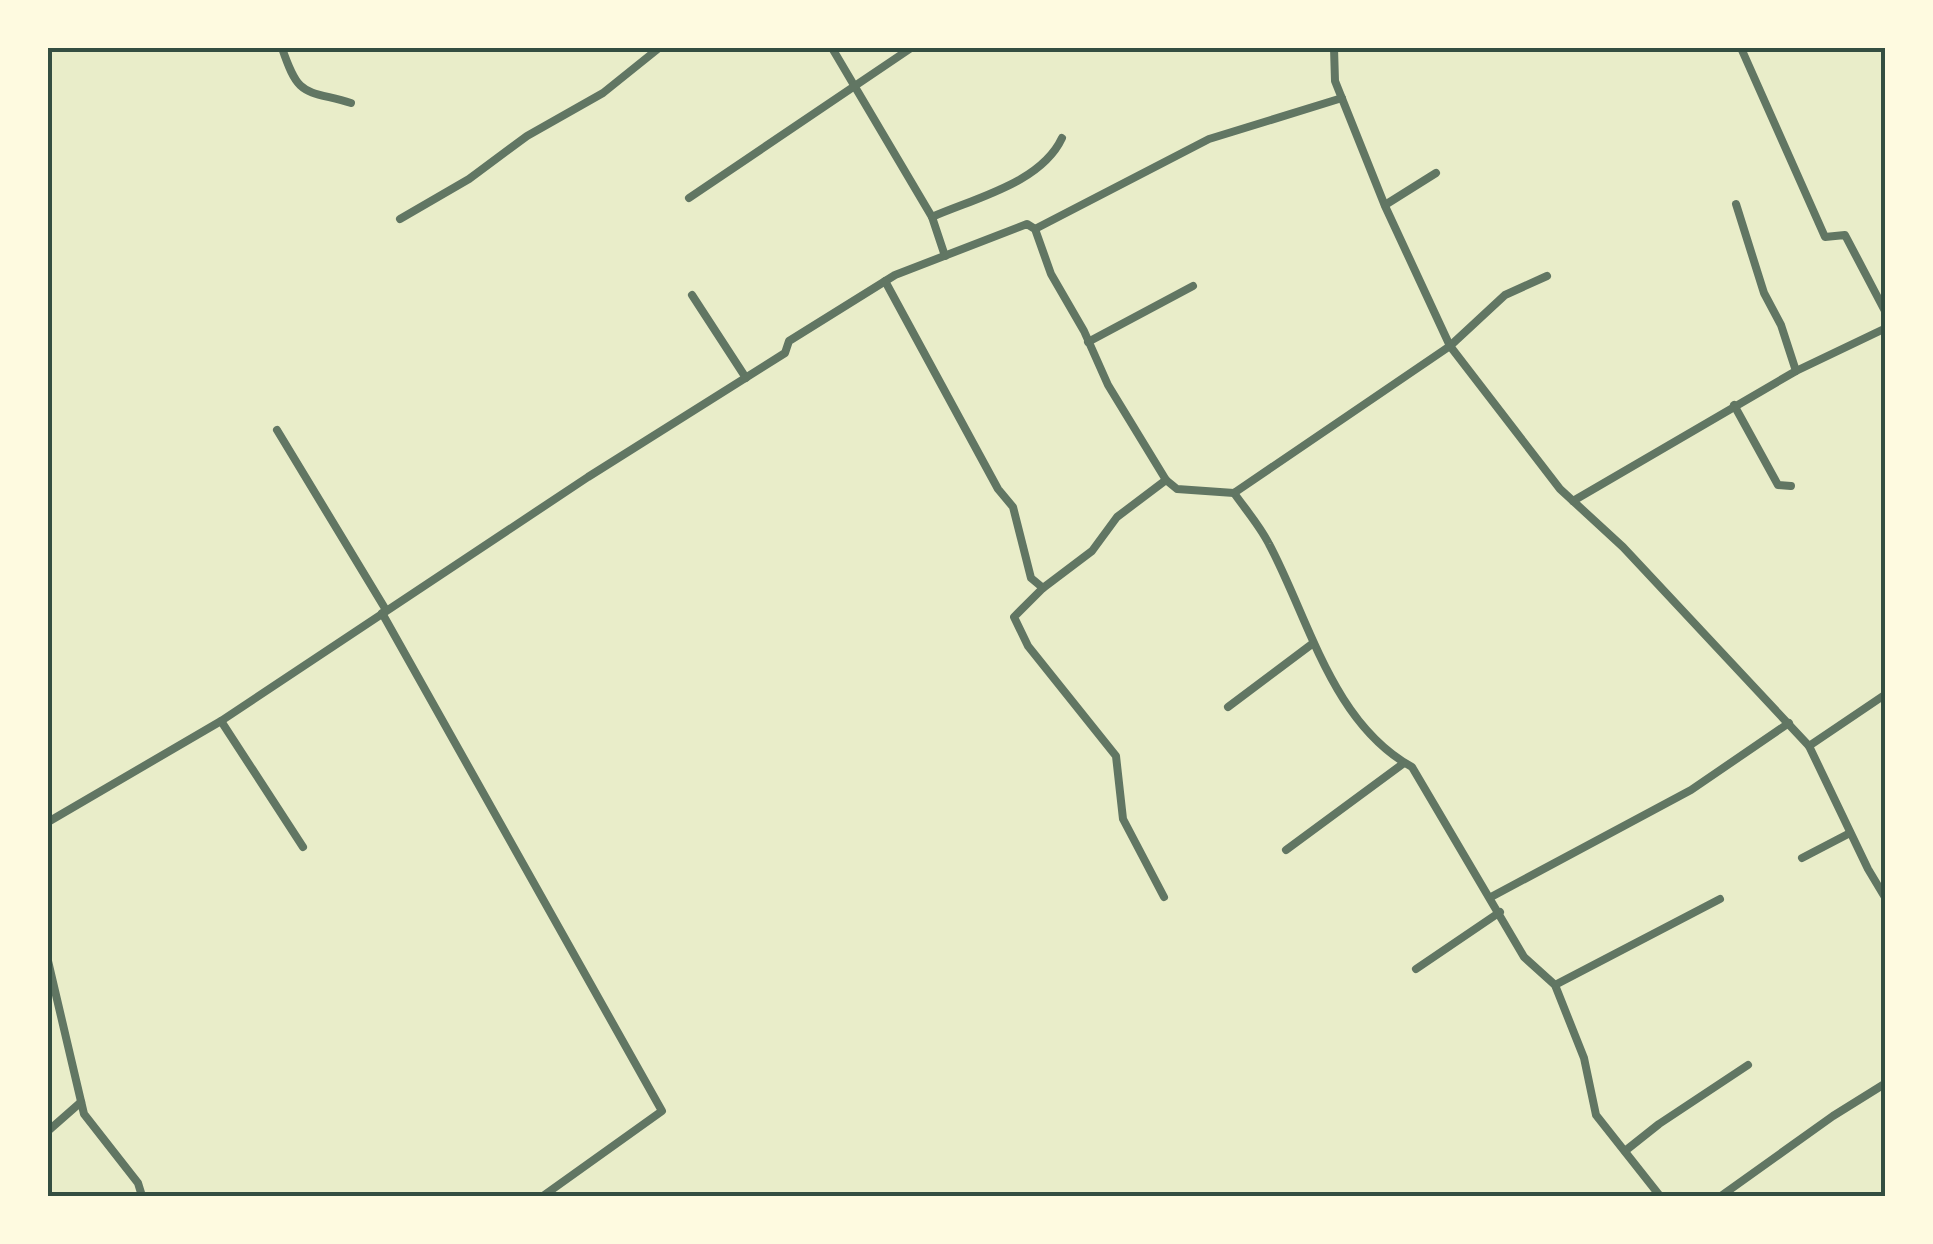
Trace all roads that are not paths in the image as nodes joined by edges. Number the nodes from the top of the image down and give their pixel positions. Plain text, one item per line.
1 (282, 48) edge
2 (659, 48) edge
3 (832, 48) edge
4 (911, 48) edge
5 (1334, 48) edge
6 (1741, 48) edge
7 (855, 86) junction
8 (1342, 98) junction
9 (351, 103) dead end
10 (1062, 138) dead end
11 (1436, 173) dead end
12 (689, 198) dead end
13 (1736, 204) dead end
14 (1385, 206) junction
15 (932, 217) junction
16 (400, 220) dead end
17 (1035, 230) junction
18 (945, 256) junction
19 (1547, 276) dead end
20 (885, 281) junction
21 (1193, 286) dead end
22 (692, 295) dead end
23 (1886, 313) edge
24 (1886, 328) edge
25 (1088, 342) junction
26 (1450, 346) junction
27 (1796, 371) junction
28 (746, 378) junction
29 (1734, 405) junction
30 (278, 430) dead end
31 (1166, 480) junction
32 (1791, 486) dead end
33 (1234, 493) junction
34 (1573, 502) junction
35 (1043, 588) junction
36 (384, 611) junction
37 (1312, 644) junction
38 (1886, 694) edge
39 (1228, 707) dead end
40 (220, 721) junction
41 (1788, 722) junction
42 (1809, 746) junction
43 (1404, 763) junction
44 (48, 822) edge
45 (1850, 832) junction
46 (303, 847) dead end
47 (1286, 850) dead end
48 (1802, 858) dead end
49 (1164, 897) dead end
50 (1491, 897) junction
51 (1720, 898) dead end
52 (1886, 899) edge
53 (1500, 912) junction
54 (48, 961) edge
55 (1416, 970) dead end
56 (1555, 985) junction
57 (59, 1011) junction
58 (48, 1017) edge
59 (1748, 1066) dead end
60 (1886, 1083) edge
61 (81, 1102) junction
62 (48, 1131) edge
63 (1625, 1151) junction
64 (142, 1196) edge
65 (544, 1196) edge
66 (1660, 1196) edge
67 (1721, 1196) edge

1 - 9 street
2 - 16 street
3 - 7 street
4 - 7 street
5 - 8 street
6 - 23 street
7 - 12 street
7 - 15 street
8 - 14 street
8 - 17 street
10 - 15 street
11 - 14 street
13 - 27 street
14 - 26 street
15 - 18 street
17 - 18 street
17 - 25 street
18 - 20 street
19 - 26 street
20 - 28 street
20 - 35 street
21 - 25 street
22 - 28 street
24 - 27 street
25 - 31 street
26 - 33 street
26 - 34 street
27 - 29 street
28 - 36 street
29 - 32 street
29 - 34 street
30 - 36 street
31 - 33 street
31 - 35 street
33 - 37 street
34 - 41 street
35 - 49 street
36 - 40 street
36 - 65 street
37 - 39 street
37 - 43 street
38 - 42 street
40 - 44 street
40 - 46 street
41 - 42 street
41 - 50 street
42 - 45 street
43 - 47 street
43 - 50 street
45 - 48 street
45 - 52 street
50 - 53 street
51 - 56 street
53 - 55 street
53 - 56 street
54 - 57 street
56 - 63 street
57 - 58 street
57 - 61 street
59 - 63 street
60 - 67 street
61 - 62 street
61 - 64 street
63 - 66 street

